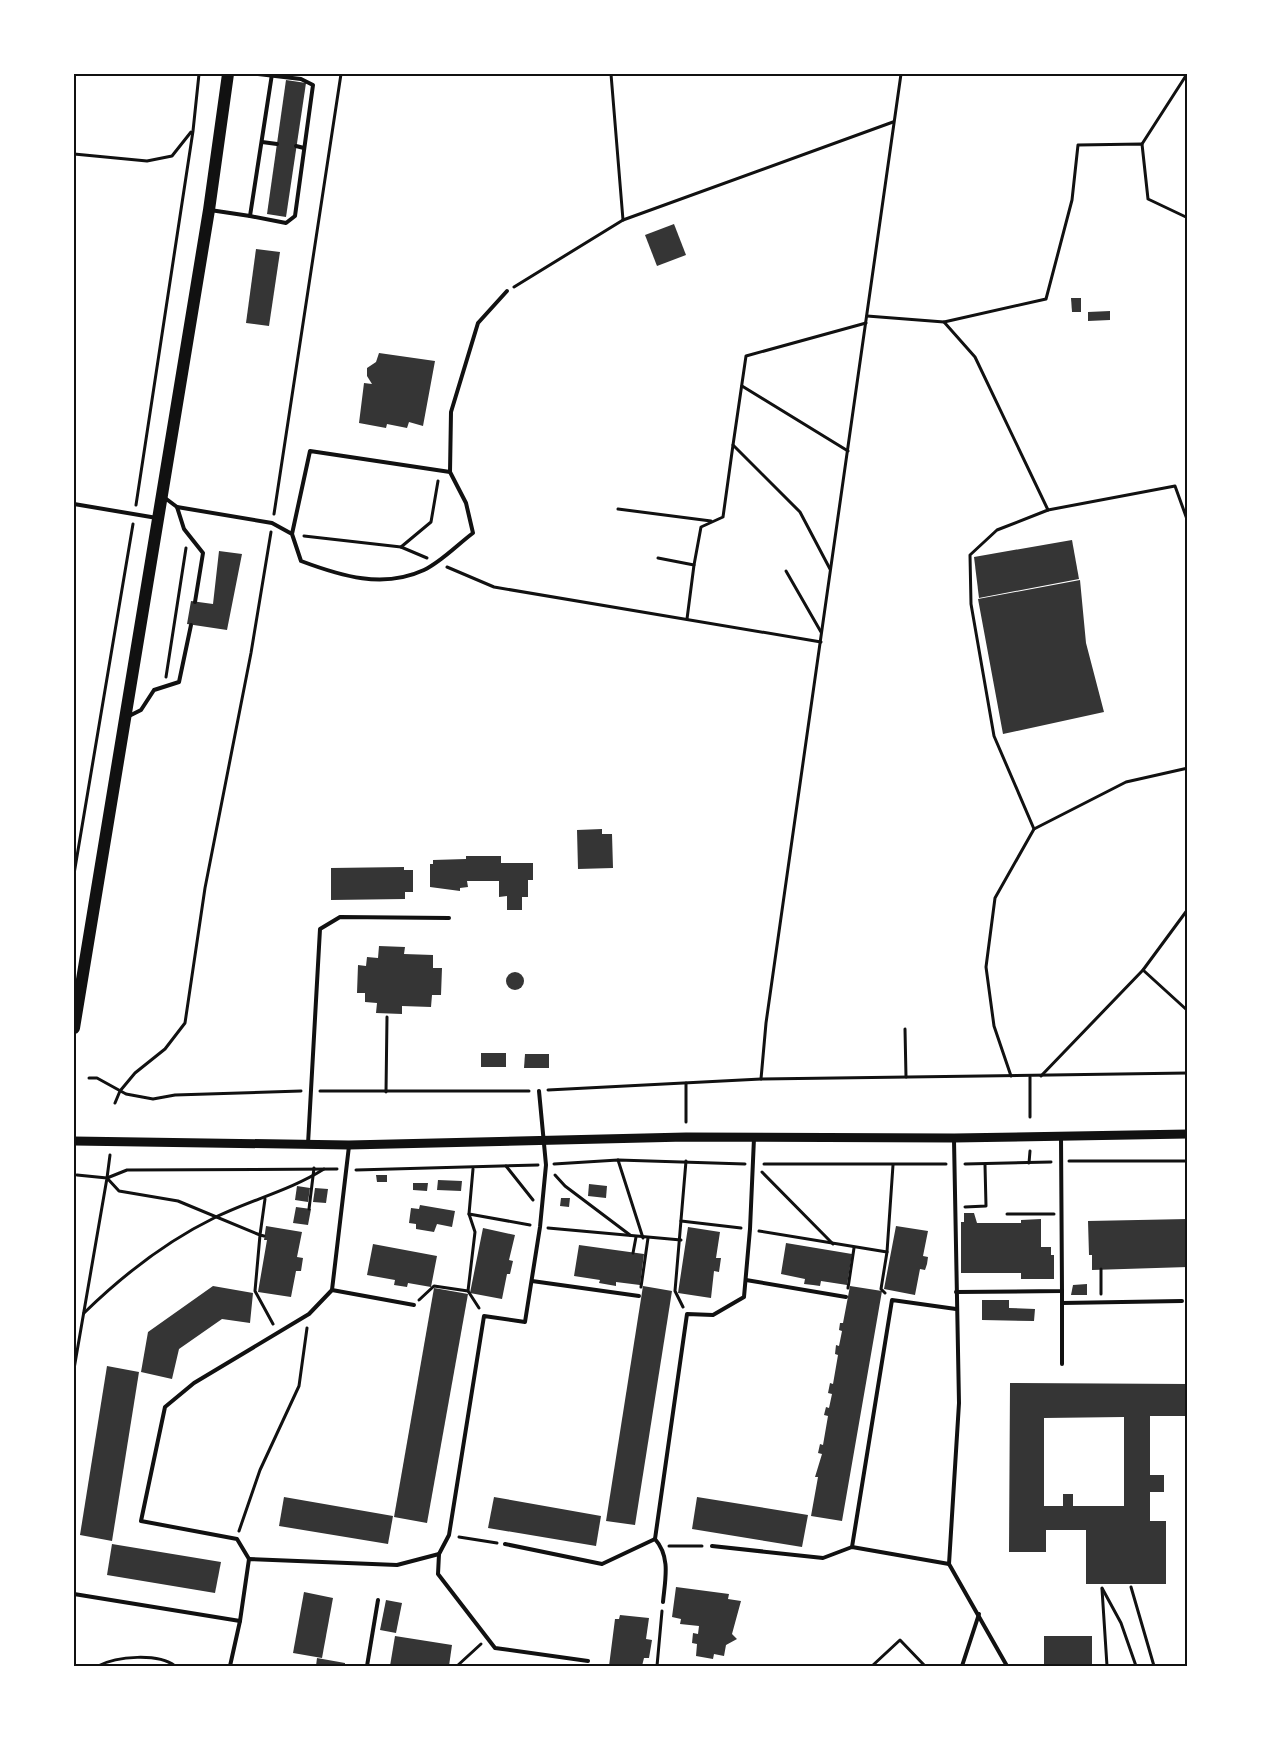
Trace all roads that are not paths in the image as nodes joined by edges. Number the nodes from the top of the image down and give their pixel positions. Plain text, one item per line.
1 (228, 74) edge
2 (258, 74) edge
3 (272, 75) edge
4 (262, 142) junction
5 (277, 144) dead end
6 (297, 146) dead end
7 (304, 148) junction
8 (209, 210) junction
9 (250, 216) junction
10 (507, 291) road end
11 (450, 472) junction
12 (163, 495) junction
13 (74, 504) edge
14 (177, 507) junction
15 (158, 518) junction
16 (292, 534) junction
17 (195, 602) dead end
18 (192, 625) dead end
19 (126, 718) junction
20 (449, 918) dead end
21 (74, 1028) edge
22 (539, 1091) road end
23 (1188, 1134) edge
24 (1061, 1136) junction
25 (754, 1137) junction
26 (954, 1138) junction
27 (74, 1141) edge
28 (545, 1142) junction
29 (308, 1144) junction
30 (349, 1145) junction
31 (746, 1280) junction
32 (531, 1281) junction
33 (332, 1290) junction
34 (1062, 1291) junction
35 (956, 1292) junction
36 (639, 1296) road end
37 (846, 1297) road end
38 (1182, 1301) dead end
39 (1062, 1303) junction
40 (414, 1305) road end
41 (956, 1309) junction
42 (1062, 1364) dead end
43 (655, 1539) junction
44 (505, 1544) dead end
45 (712, 1546) road end
46 (852, 1547) junction
47 (439, 1554) junction
48 (249, 1559) junction
49 (949, 1564) junction
50 (74, 1594) edge
51 (378, 1600) dead end
52 (663, 1602) road end
53 (979, 1613) junction
54 (240, 1621) junction
55 (588, 1661) dead end
56 (230, 1666) edge
57 (367, 1666) edge
58 (962, 1666) edge
59 (1007, 1666) edge

1 - 8 highway
2 - 3 lane
3 - 4 lane
3 - 7 lane
4 - 5 lane
4 - 9 lane
6 - 7 lane
7 - 9 lane
8 - 9 lane
8 - 12 highway
10 - 11 lane
11 - 16 lane
11 - 16 lane
12 - 14 lane
12 - 15 highway
13 - 15 lane
14 - 16 lane
14 - 17 lane
15 - 19 highway
18 - 19 lane
19 - 21 highway
20 - 29 lane
22 - 28 lane
23 - 24 main road
24 - 26 main road
24 - 34 lane
25 - 26 main road
25 - 28 main road
25 - 31 lane
26 - 35 lane
27 - 29 main road
28 - 30 main road
28 - 32 lane
29 - 30 main road
30 - 33 lane
31 - 37 lane
31 - 43 lane
32 - 36 lane
32 - 47 lane
33 - 40 lane
33 - 48 lane
34 - 35 lane
34 - 39 lane
35 - 41 lane
38 - 39 lane
39 - 42 lane
41 - 46 lane
41 - 49 lane
43 - 44 lane
43 - 52 lane
45 - 46 lane
46 - 49 lane
47 - 48 lane
47 - 55 lane
48 - 54 lane
49 - 53 lane
50 - 54 lane
51 - 57 lane
53 - 58 lane
53 - 59 lane
54 - 56 lane

